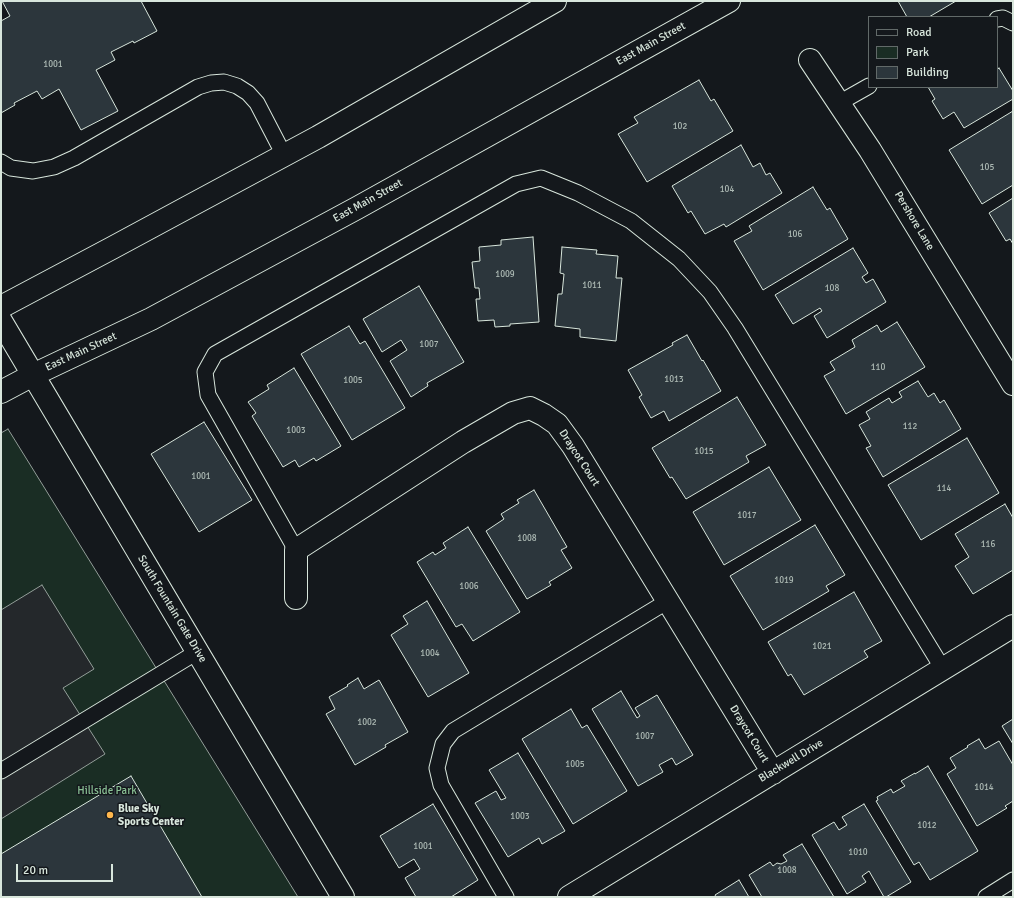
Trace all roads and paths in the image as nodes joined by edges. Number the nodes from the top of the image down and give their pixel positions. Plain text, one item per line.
1 (555, 1) edge
2 (729, 1) edge
3 (998, 19) edge
4 (1013, 23) edge
5 (810, 60) dead end
6 (868, 87) edge
7 (839, 103) junction
8 (284, 155) junction
9 (1, 162) edge
10 (1, 307) edge
11 (1, 321) edge
12 (33, 375) junction
13 (1013, 384) edge
14 (1, 392) edge
15 (296, 550) junction
16 (296, 598) dead end
17 (668, 601) junction
18 (1013, 626) edge
19 (197, 652) junction
20 (943, 669) junction
21 (1, 771) edge
22 (773, 773) junction
23 (1013, 880) edge
24 (343, 897) edge
25 (506, 897) edge
26 (570, 897) edge
27 (986, 897) edge

1 - 8 street
2 - 12 street, East Main Street
3 - 4 lane
5 - 7 street, Pershore Lane
6 - 7 lane
7 - 13 street, Pershore Lane
8 - 9 lane
8 - 10 street
11 - 12 street, South Fountain Gate Drive
12 - 14 street, East Main Street
12 - 19 street, South Fountain Gate Drive
15 - 16 street
15 - 17 street, Draycot Court
15 - 20 lane
17 - 22 street, Draycot Court
17 - 25 lane
18 - 20 street, Blackwell Drive
19 - 21 lane
19 - 24 street, South Fountain Gate Drive
20 - 22 street, Blackwell Drive
22 - 26 street, Blackwell Drive
23 - 27 lane

